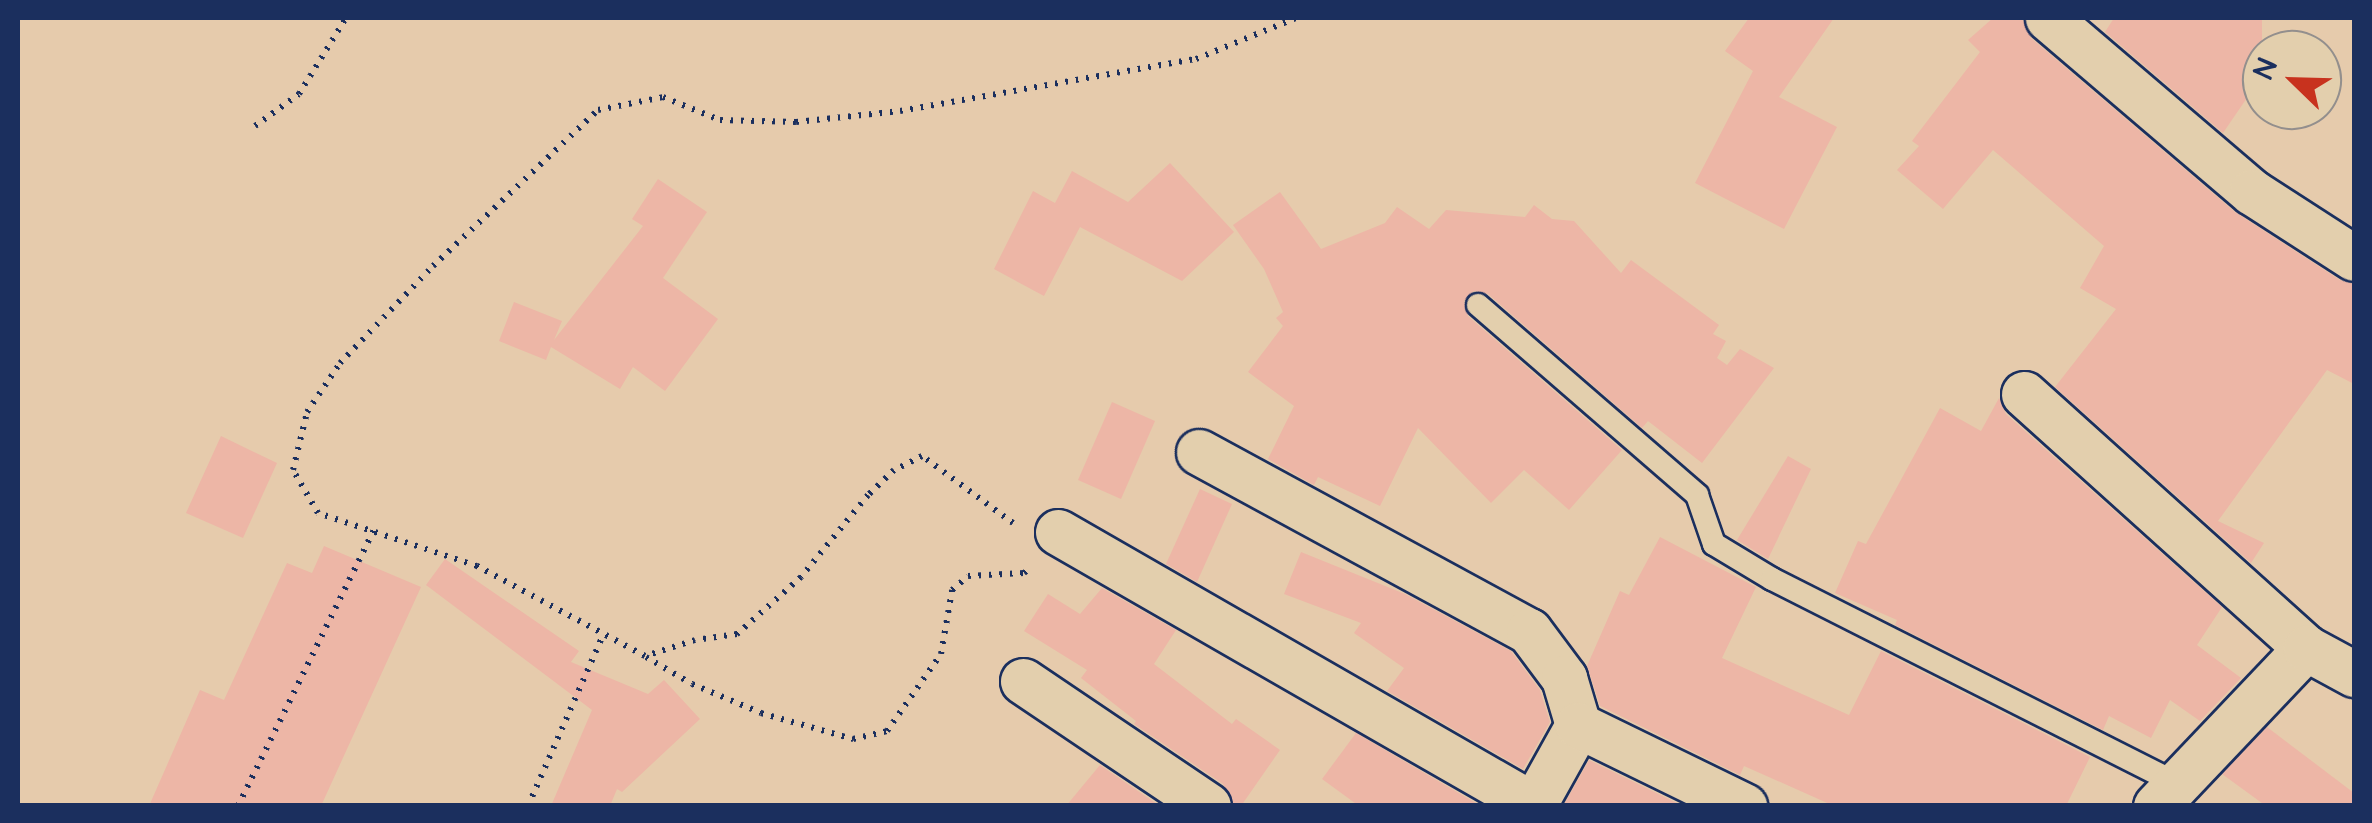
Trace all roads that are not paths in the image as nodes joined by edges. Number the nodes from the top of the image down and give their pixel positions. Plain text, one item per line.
1 (2048, 18) edge
2 (2354, 258) edge
3 (1478, 305) dead end
4 (2024, 394) dead end
5 (1200, 452) dead end
6 (1037, 540) road end
7 (2306, 648) junction
8 (2354, 674) edge
9 (1023, 681) dead end
10 (1578, 724) junction
11 (2178, 798) edge
12 (1533, 805) edge
13 (1208, 806) edge
14 (1744, 806) edge

1 - 2 street
3 - 11 lane
4 - 7 street
5 - 10 street
6 - 12 street
7 - 8 street
7 - 11 street
9 - 13 street
10 - 12 street
10 - 14 street

